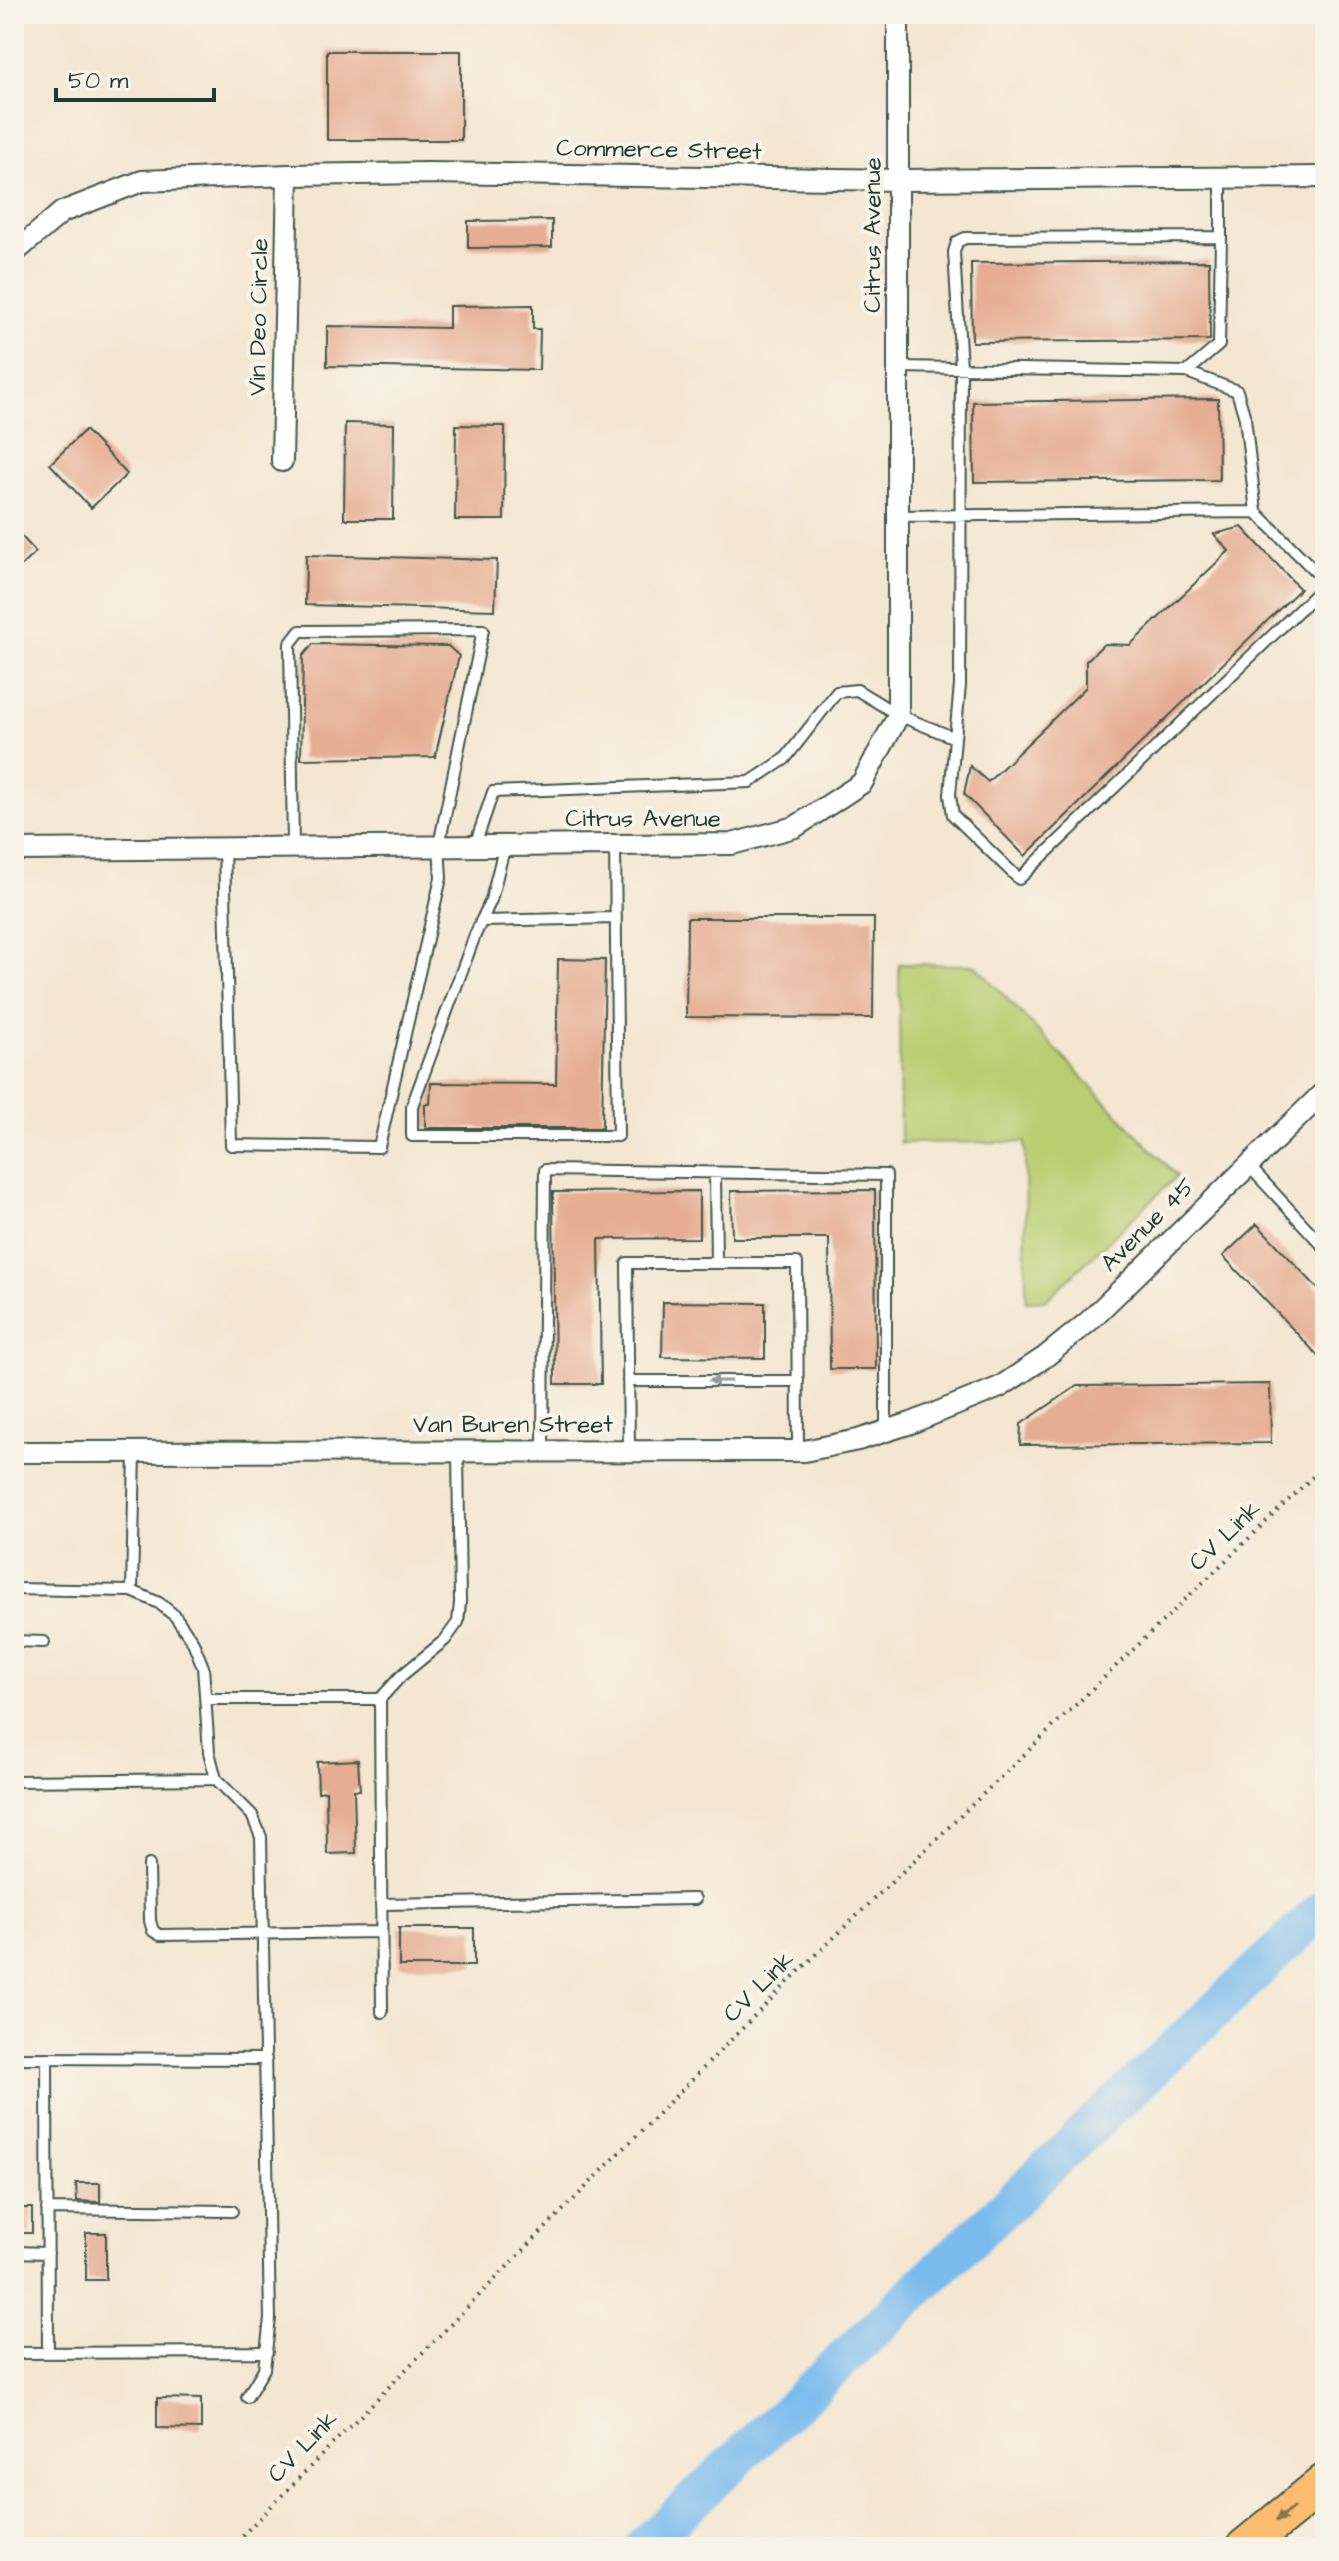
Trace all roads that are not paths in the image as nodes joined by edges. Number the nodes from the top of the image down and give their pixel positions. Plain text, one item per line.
1 (898, 14) edge
2 (288, 175) junction
3 (1325, 177) edge
4 (1221, 178) junction
5 (900, 180) junction
6 (1221, 237) junction
7 (14, 253) edge
8 (899, 367) junction
9 (961, 368) junction
10 (1187, 372) junction
11 (282, 461) dead end
12 (1256, 512) junction
13 (898, 516) junction
14 (960, 516) junction
15 (1325, 583) edge
16 (898, 715) junction
17 (955, 738) junction
18 (439, 845) junction
19 (475, 845) junction
20 (505, 845) junction
21 (615, 845) junction
22 (293, 846) junction
23 (224, 847) junction
24 (14, 850) edge
25 (616, 918) junction
26 (481, 921) junction
27 (1325, 1091) edge
28 (1248, 1165) junction
29 (715, 1173) junction
30 (1325, 1248) edge
31 (716, 1263) junction
32 (628, 1381) junction
33 (798, 1381) junction
34 (1000, 1387) joint
35 (886, 1431) junction
36 (458, 1451) junction
37 (543, 1451) junction
38 (629, 1451) junction
39 (798, 1451) junction
40 (14, 1452) edge
41 (135, 1452) junction
42 (14, 1589) edge
43 (132, 1591) junction
44 (14, 1641) edge
45 (44, 1642) dead end
46 (206, 1699) junction
47 (380, 1699) junction
48 (216, 1779) junction
49 (14, 1781) edge
50 (149, 1865) dead end
51 (695, 1899) dead end
52 (381, 1904) junction
53 (381, 1932) junction
54 (264, 1933) junction
55 (382, 2012) dead end
56 (14, 2058) edge
57 (47, 2058) junction
58 (266, 2059) junction
59 (47, 2209) junction
60 (232, 2211) dead end
61 (14, 2252) edge
62 (48, 2253) junction
63 (267, 2352) junction
64 (14, 2353) edge
65 (48, 2353) junction
66 (247, 2397) dead end
67 (1325, 2482) edge
68 (1245, 2547) edge

1 - 5 street, Citrus Avenue
2 - 5 street, Commerce Street
2 - 7 street, Commerce Street
2 - 11 street, Vin Deo Circle
3 - 4 street, Commerce Street
4 - 5 street, Commerce Street
4 - 6 lane
5 - 8 street, Citrus Avenue
6 - 9 lane
6 - 10 lane
8 - 9 lane
8 - 13 street, Citrus Avenue
9 - 10 lane
9 - 14 lane
10 - 12 lane
12 - 14 lane
12 - 15 lane
13 - 14 lane
13 - 16 street, Citrus Avenue
14 - 17 lane
15 - 17 lane
16 - 17 lane
16 - 19 lane
16 - 21 street, Citrus Avenue
18 - 19 street, Citrus Avenue
18 - 22 street, Citrus Avenue
18 - 22 lane
18 - 23 lane
19 - 20 street, Citrus Avenue
20 - 21 street, Citrus Avenue
20 - 26 lane
21 - 25 lane
22 - 23 street, Citrus Avenue
23 - 24 street, Citrus Avenue
25 - 26 lane
25 - 26 lane
27 - 28 street, Avenue 45
28 - 30 lane
28 - 34 street, Avenue 45
29 - 31 lane
29 - 35 lane
29 - 37 lane
31 - 32 lane
31 - 33 lane
33 -> 32 lane
32 - 38 lane
33 - 39 lane
34 - 35 street, Van Buren Street
35 - 39 street, Van Buren Street
36 - 37 street, Van Buren Street
36 - 41 street, Van Buren Street
36 - 47 lane
37 - 38 street, Van Buren Street
38 - 39 street, Van Buren Street
40 - 41 street, Van Buren Street
41 - 43 lane
42 - 43 lane
43 - 46 lane
44 - 45 lane
46 - 47 lane
46 - 48 lane
47 - 52 lane
48 - 49 lane
48 - 54 lane
50 - 54 lane
51 - 52 lane
52 - 53 lane
53 - 54 lane
53 - 55 lane
54 - 58 lane
56 - 57 lane
57 - 58 lane
57 - 59 lane
58 - 63 lane
59 - 60 lane
59 - 62 lane
61 - 62 lane
62 - 65 lane
63 - 65 lane
63 - 66 lane
64 - 65 lane
67 -> 68 highway

